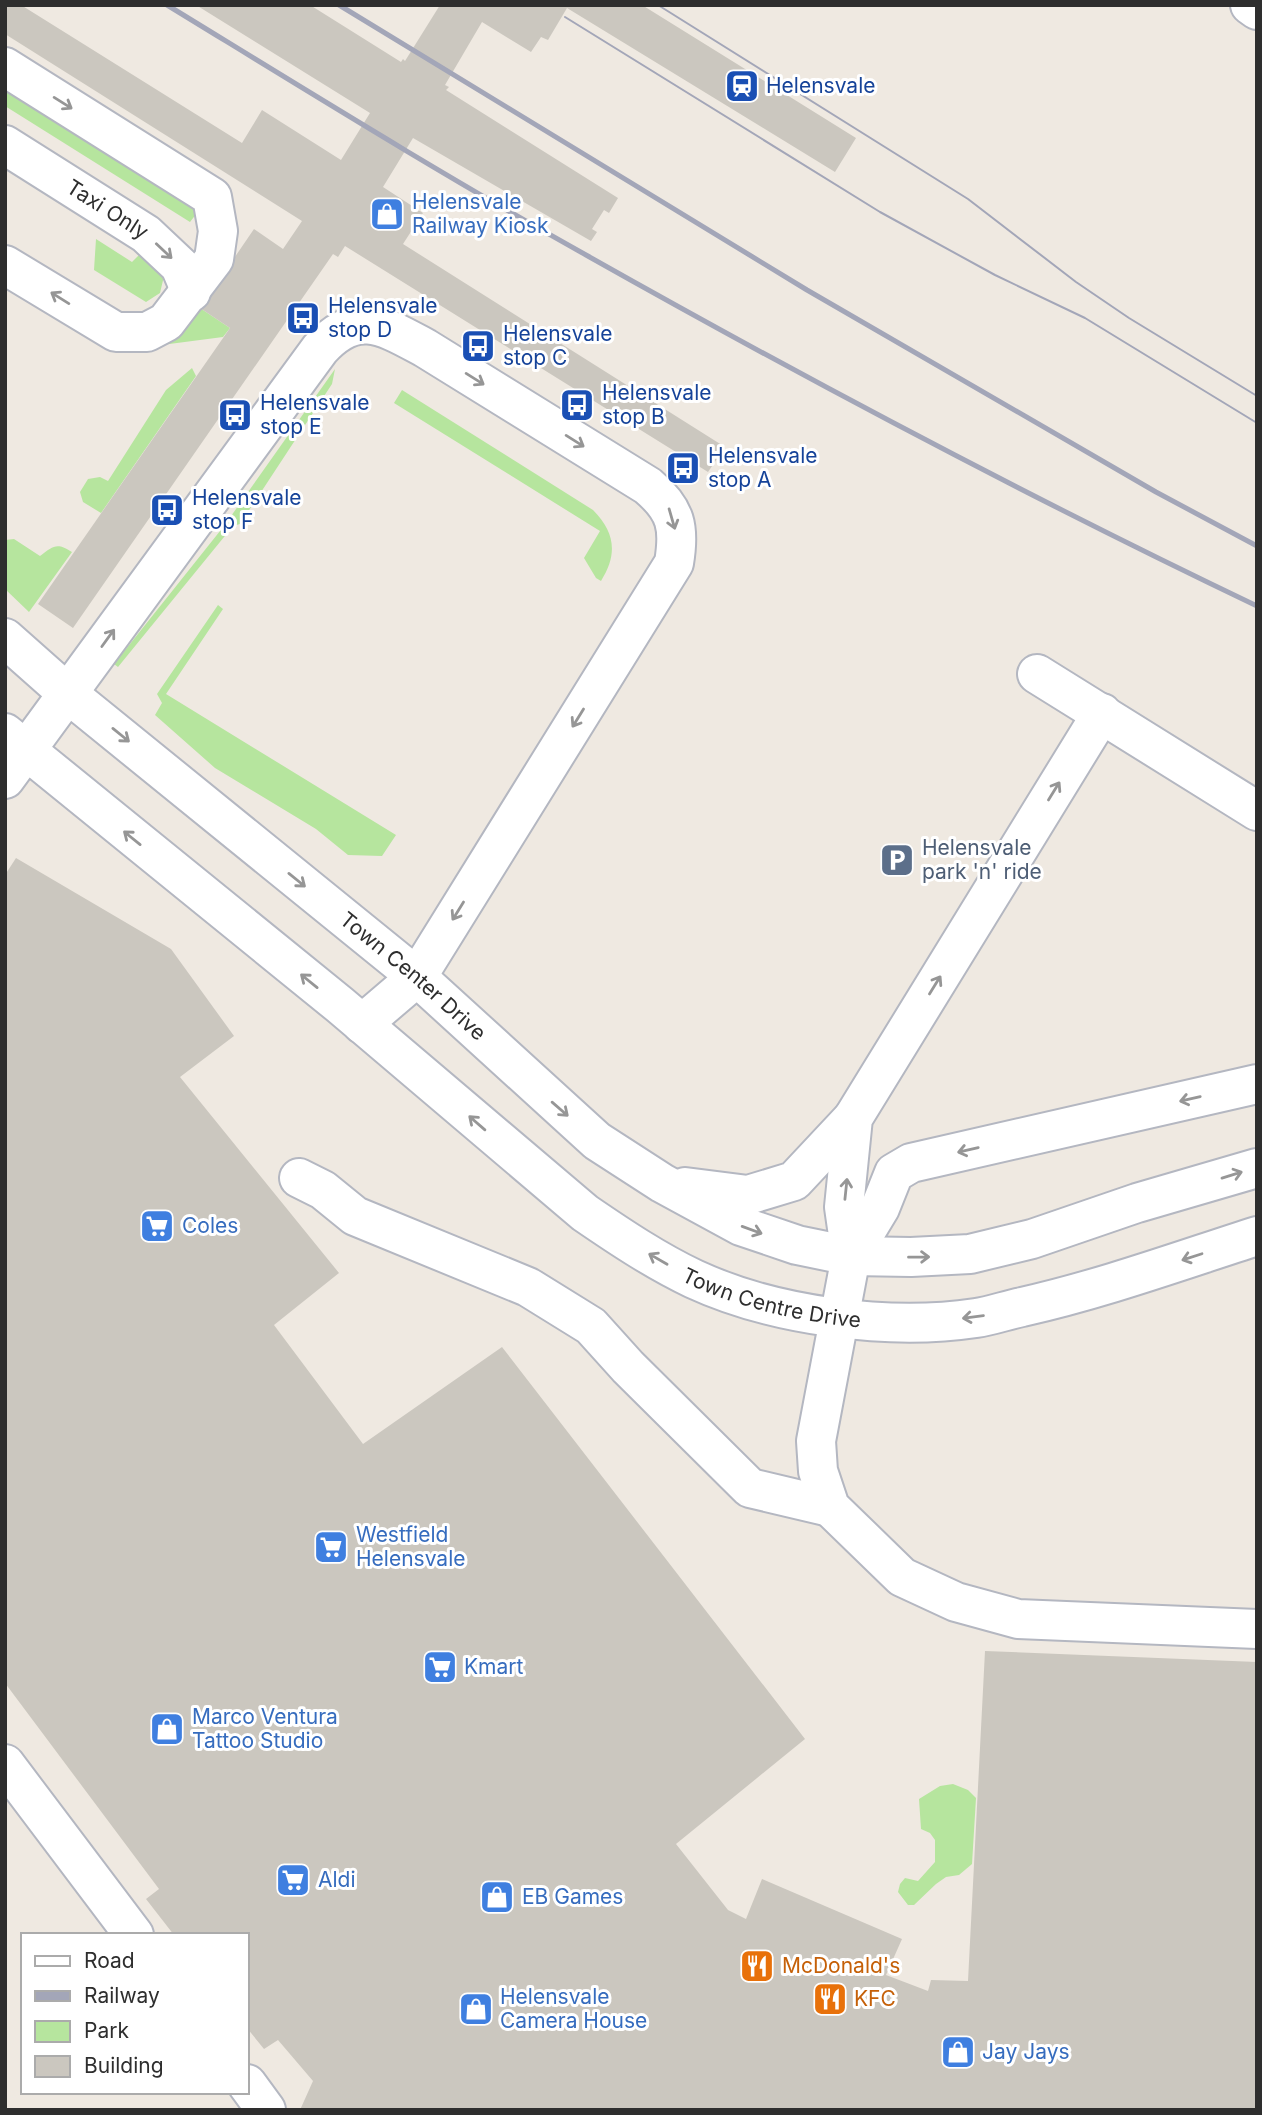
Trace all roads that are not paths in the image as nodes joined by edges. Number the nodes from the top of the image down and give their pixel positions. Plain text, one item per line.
1 (1250, 5) edge
2 (1257, 10) edge
3 (5, 67) edge
4 (5, 145) edge
5 (5, 265) edge
6 (191, 292) junction
7 (5, 638) edge
8 (1038, 674) dead end
9 (67, 693) junction
10 (1102, 713) junction
11 (12, 754) edge
12 (1257, 811) edge
13 (417, 977) junction
14 (362, 1024) junction
15 (1257, 1084) edge
16 (853, 1118) junction
17 (1257, 1168) edge
18 (299, 1178) dead end
19 (662, 1183) junction
20 (1257, 1236) edge
21 (851, 1256) junction
22 (839, 1318) junction
23 (830, 1507) junction
24 (1257, 1629) edge
25 (5, 1765) edge
26 (132, 1933) edge
27 (248, 2085) edge
28 (266, 2110) edge

1 - 2 street
3 -> 6 street
4 -> 6 street, Taxi Only
6 -> 5 street
7 - 9 street, Town Center Drive
8 - 10 street
9 - 11 street
9 -> 13 street, Town Center Drive
9 -> 13 street
10 - 12 street
16 -> 10 street
14 -> 11 street
13 - 14 street
13 -> 19 street, Town Center Drive
22 -> 14 street, Town Centre Drive
15 -> 21 street
16 - 19 street
21 -> 16 street
21 -> 17 street
18 - 23 street
19 -> 21 street, Town Center Drive
20 -> 22 street, Town Centre Drive
21 - 22 street
22 - 23 street
23 - 24 street
25 - 26 street
27 - 28 street

